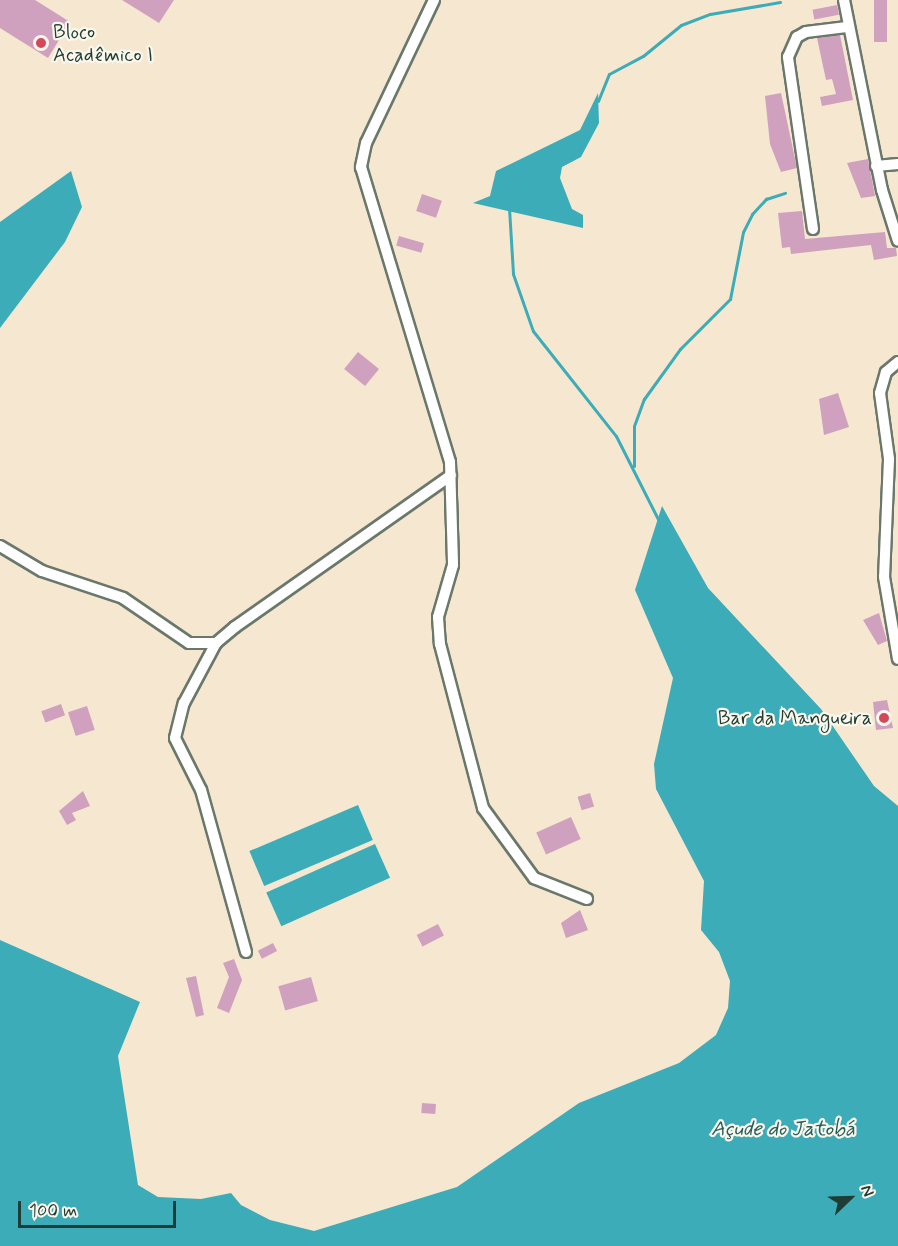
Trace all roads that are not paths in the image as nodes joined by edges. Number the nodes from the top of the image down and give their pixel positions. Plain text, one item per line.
1 (434, 0) edge
2 (844, 0) edge
3 (847, 27) junction
4 (898, 164) edge
5 (876, 166) junction
6 (813, 229) dead end
7 (898, 241) edge
8 (898, 362) edge
9 (893, 458) edge
10 (451, 475) junction
11 (0, 546) edge
12 (216, 644) junction
13 (898, 659) edge
14 (587, 899) dead end
15 (246, 952) dead end

1 - 10 street
2 - 3 street
3 - 5 street
3 - 6 street
4 - 5 street
5 - 7 street
8 - 9 street
9 - 13 street
10 - 12 street
10 - 14 street
11 - 12 street
12 - 15 street

